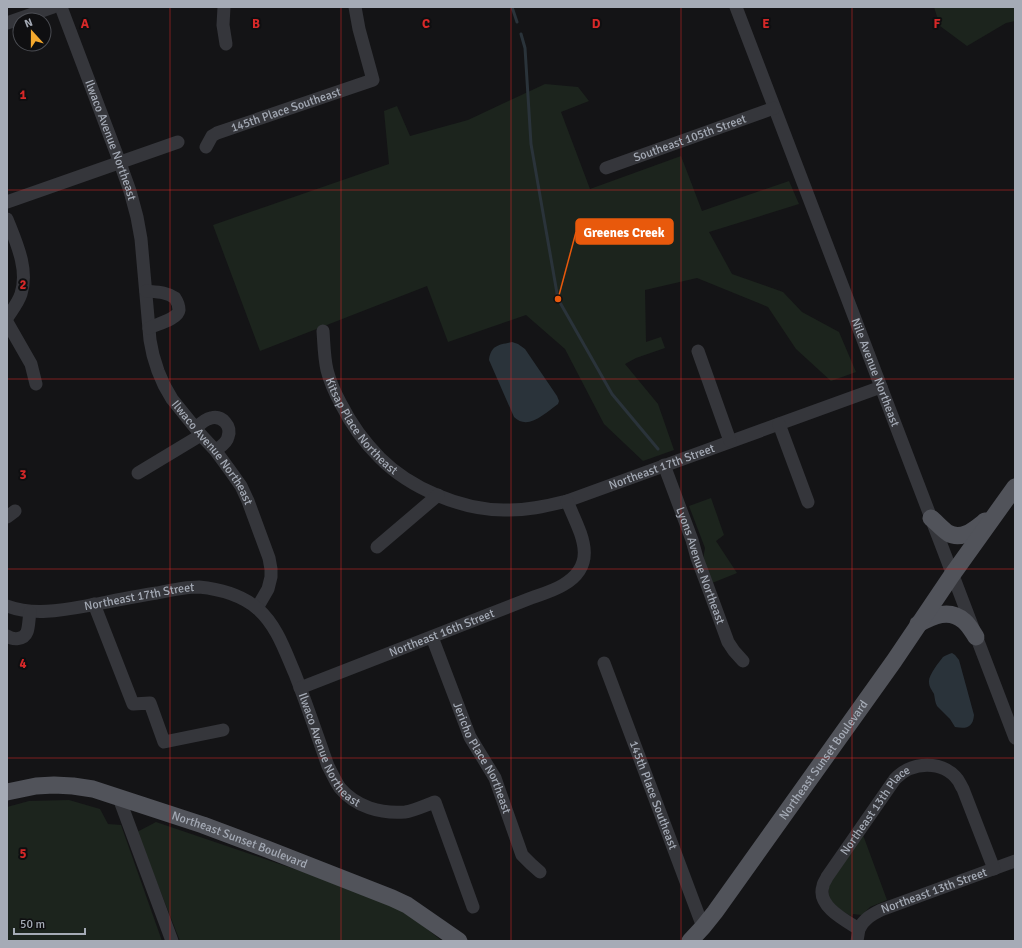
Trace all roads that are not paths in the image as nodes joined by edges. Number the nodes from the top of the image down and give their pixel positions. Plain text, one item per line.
1 (53, 7) edge
2 (61, 7) edge
3 (224, 7) edge
4 (355, 7) edge
5 (736, 7) edge
6 (7, 23) edge
7 (226, 44) dead end
8 (774, 108) junction
9 (178, 142) dead end
10 (206, 147) dead end
11 (120, 163) junction
12 (606, 168) dead end
13 (7, 202) edge
14 (7, 219) edge
15 (146, 291) junction
16 (7, 318) edge
17 (7, 322) edge
18 (149, 328) junction
19 (323, 331) dead end
20 (698, 351) dead end
21 (36, 384) dead end
22 (881, 387) junction
23 (779, 424) junction
24 (198, 432) junction
25 (730, 441) junction
26 (216, 450) junction
27 (664, 465) junction
28 (138, 473) dead end
29 (1015, 487) edge
30 (438, 495) junction
31 (567, 501) junction
32 (808, 502) dead end
33 (995, 514) junction
34 (931, 518) junction
35 (377, 547) dead end
36 (952, 575) junction
37 (94, 604) junction
38 (10, 608) edge
39 (257, 608) junction
40 (30, 612) junction
41 (918, 624) junction
42 (7, 636) edge
43 (976, 636) junction
44 (432, 637) junction
45 (743, 661) dead end
46 (604, 663) dead end
47 (300, 688) junction
48 (224, 730) dead end
49 (1015, 738) edge
50 (7, 792) edge
51 (119, 798) junction
52 (1015, 861) edge
53 (994, 869) junction
54 (540, 872) dead end
55 (473, 907) dead end
56 (703, 927) junction
57 (858, 935) edge
58 (172, 941) edge
59 (459, 941) edge
60 (690, 941) edge

1 - 6 street
2 - 11 street, Ilwaco Avenue Northeast
3 - 7 street
4 - 10 street, 145th Place Southeast
5 - 8 street, Nile Avenue Northeast
8 - 12 street, Southeast 105th Street
8 - 22 street, Nile Avenue Northeast
9 - 11 street
11 - 13 street
11 - 15 street, Ilwaco Avenue Northeast
14 - 16 street
15 - 18 street, Ilwaco Avenue Northeast
15 - 18 street
17 - 21 street
18 - 24 street, Ilwaco Avenue Northeast
19 - 30 street, Kitsap Place Northeast
20 - 25 street
22 - 23 street, Northeast 17th Street
22 - 34 street, Nile Avenue Northeast
23 - 25 street, Northeast 17th Street
23 - 32 street
24 - 26 street, Ilwaco Avenue Northeast
24 - 26 street
24 - 28 street
25 - 27 street, Northeast 17th Street
26 - 39 street, Ilwaco Avenue Northeast
27 - 31 street, Northeast 17th Street
27 - 45 street, Lyons Avenue Northeast
29 - 33 main road, Northeast Sunset Boulevard
30 - 31 street, Northeast 17th Street
30 - 35 street
31 - 44 street, Northeast 16th Street
33 - 34 main road
33 - 36 main road, Northeast Sunset Boulevard
34 - 36 street, Nile Avenue Northeast
36 - 41 main road, Northeast Sunset Boulevard
36 - 43 street, Nile Avenue Northeast
37 - 39 street, Northeast 17th Street
37 - 40 street, Northeast 17th Street
37 - 48 street
38 - 40 street, Northeast 17th Street
39 - 47 street, Ilwaco Avenue Northeast
40 - 42 street
41 - 43 main road
41 - 56 main road, Northeast Sunset Boulevard
43 - 49 street, Nile Avenue Northeast
44 - 47 street, Northeast 16th Street
44 - 54 street, Jericho Place Northeast
46 - 56 street, 145th Place Southeast
47 - 55 street, Ilwaco Avenue Northeast
50 - 51 main road, Northeast Sunset Boulevard
51 - 58 street
51 - 59 main road, Northeast Sunset Boulevard
52 - 53 street, Northeast 13th Street
53 - 57 street, Northeast 13th Street
53 - 57 street, Northeast 13th Place
56 - 60 main road, Northeast Sunset Boulevard

